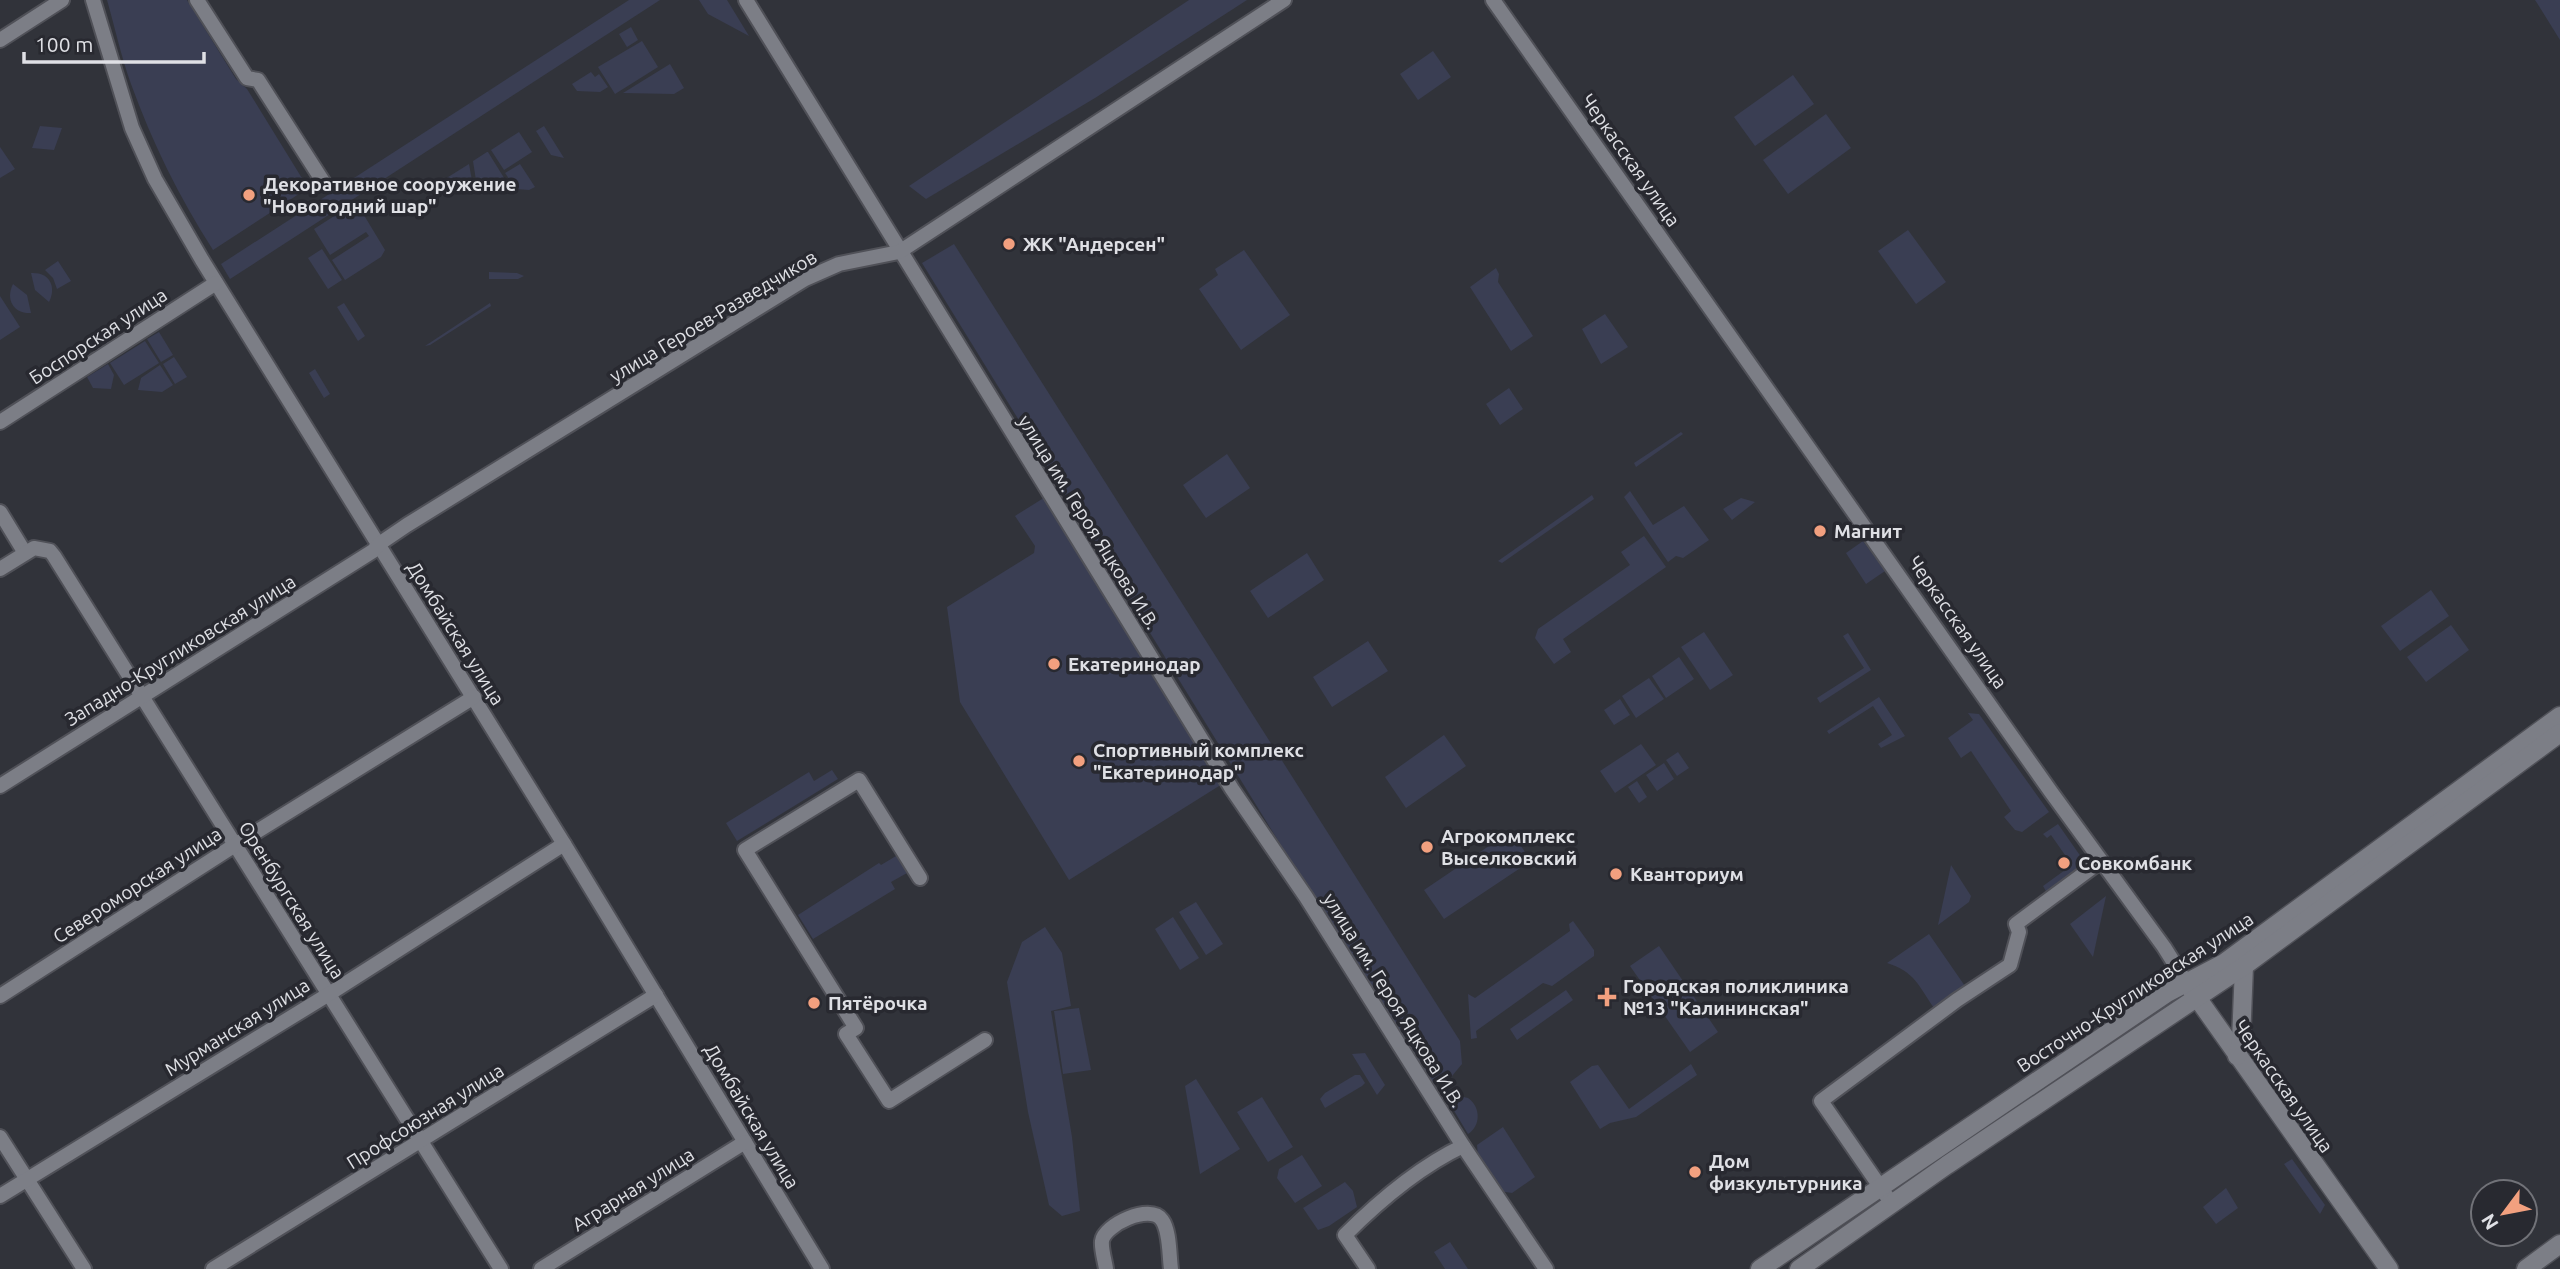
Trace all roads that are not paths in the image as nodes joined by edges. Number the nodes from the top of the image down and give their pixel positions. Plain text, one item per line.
1 (62, 0) edge
2 (93, 0) edge
3 (197, 0) edge
4 (746, 0) edge
5 (1284, 0) edge
6 (1493, 0) edge
7 (0, 40) edge
8 (324, 183) dead end
9 (900, 252) junction
10 (216, 283) junction
11 (0, 422) edge
12 (0, 512) edge
13 (379, 544) junction
14 (25, 553) junction
15 (0, 569) edge
16 (142, 696) junction
17 (474, 697) junction
18 (2560, 716) edge
19 (2560, 733) edge
20 (0, 786) edge
21 (564, 844) junction
22 (235, 845) junction
23 (2101, 861) junction
24 (920, 878) dead end
25 (2244, 967) junction
26 (2186, 982) junction
27 (328, 994) junction
28 (656, 995) junction
29 (0, 996) edge
30 (2196, 998) junction
31 (985, 1040) dead end
32 (2237, 1056) junction
33 (0, 1137) edge
34 (421, 1141) junction
35 (745, 1142) junction
36 (1463, 1146) junction
37 (26, 1179) junction
38 (1881, 1186) junction
39 (0, 1196) edge
40 (1892, 1204) junction
41 (2560, 1244) edge
42 (84, 1269) edge
43 (213, 1269) edge
44 (501, 1269) edge
45 (541, 1269) edge
46 (822, 1269) edge
47 (1106, 1269) edge
48 (1171, 1269) edge
49 (1368, 1269) edge
50 (1546, 1269) edge
51 (1760, 1269) edge
52 (1799, 1269) edge
53 (2389, 1269) edge
54 (2526, 1269) edge

1 - 7 street
2 - 10 street, Домбайская улица
3 - 8 street
4 - 9 street, улица им. Героя Яцкова И.В.
5 - 9 street, улица Героев-Разведчиков
6 - 23 street, Черкасская улица
9 - 13 street, улица Героев-Разведчиков
9 - 36 street, улица им. Героя Яцкова И.В.
10 - 11 street, Боспорская улица
10 - 13 street, Домбайская улица
12 - 14 street
13 - 16 street, Западно-Кругликовская улица
13 - 17 street, Домбайская улица
14 - 15 street
14 - 16 street, Оренбургская улица
16 - 20 street, Западно-Кругликовская улица
16 - 22 street, Оренбургская улица
17 - 21 street, Домбайская улица
17 - 22 street, Североморская улица
18 - 26 street, Восточно-Кругликовская улица
19 - 25 street, Восточно-Кругликовская улица
21 - 27 street, Мурманская улица
21 - 28 street, Домбайская улица
22 - 27 street, Оренбургская улица
22 - 29 street, Североморская улица
23 - 26 street, Черкасская улица
23 - 38 street
24 - 31 street
25 - 30 street, Восточно-Кругликовская улица
25 - 32 street
26 - 30 street, Черкасская улица
26 - 38 street, Восточно-Кругликовская улица
27 - 34 street, Оренбургская улица
27 - 37 street, Мурманская улица
28 - 34 street, Профсоюзная улица
28 - 35 street, Домбайская улица
30 - 32 street, Черкасская улица
30 - 40 street, Восточно-Кругликовская улица
32 - 53 street, Черкасская улица
33 - 37 street
34 - 43 street, Профсоюзная улица
34 - 44 street, Оренбургская улица
35 - 45 street, Аграрная улица
35 - 46 street, Домбайская улица
36 - 49 street
36 - 50 street, улица им. Героя Яцкова И.В.
37 - 39 street, Мурманская улица
37 - 42 street
38 - 40 street
38 - 51 street, Восточно-Кругликовская улица
40 - 52 street, Восточно-Кругликовская улица
41 - 54 street
47 - 48 street

